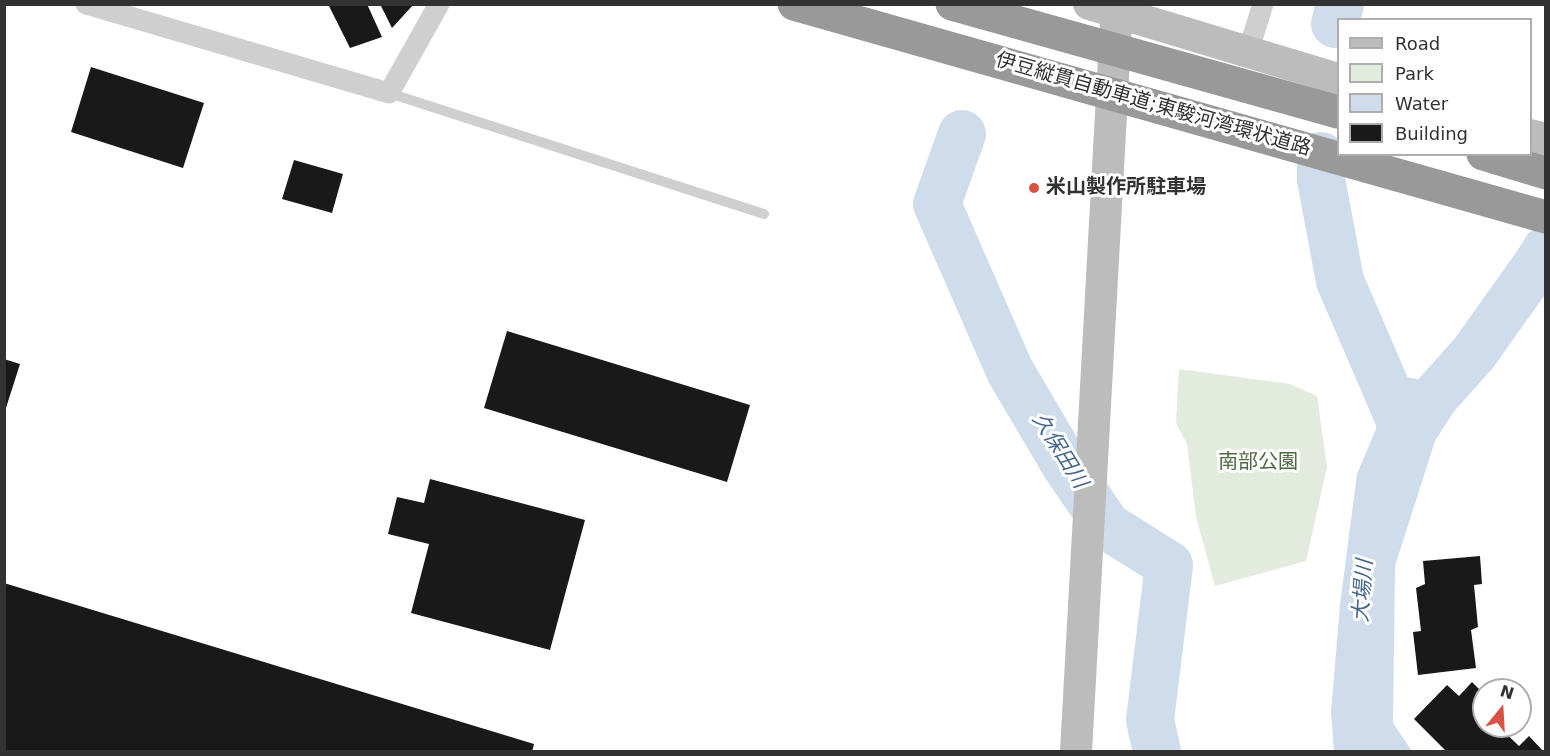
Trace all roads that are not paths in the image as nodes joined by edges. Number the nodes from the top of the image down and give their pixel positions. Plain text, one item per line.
1 (86, 4) edge
2 (439, 4) edge
3 (794, 4) edge
4 (854, 4) edge
5 (952, 4) edge
6 (1263, 4) edge
7 (1108, 7) edge
8 (1248, 52) junction
9 (1337, 79) edge
10 (1113, 81) junction
11 (389, 93) junction
12 (1337, 112) edge
13 (1337, 144) edge
14 (1381, 156) edge
15 (1490, 156) edge
16 (1545, 173) edge
17 (1545, 202) edge
18 (764, 214) dead end
19 (1545, 217) edge
20 (1076, 752) edge

1 - 11 street
2 - 11 street
3 - 19 highway, 伊豆縦貫自動車道;東駿河湾環状道路, bridge
4 - 10 street
5 - 12 highway, bridge
6 - 8 street
7 - 8 street
7 - 10 street
8 - 9 street
10 - 13 street
10 - 20 street
11 - 18 lane
14 - 17 street
15 - 16 highway

